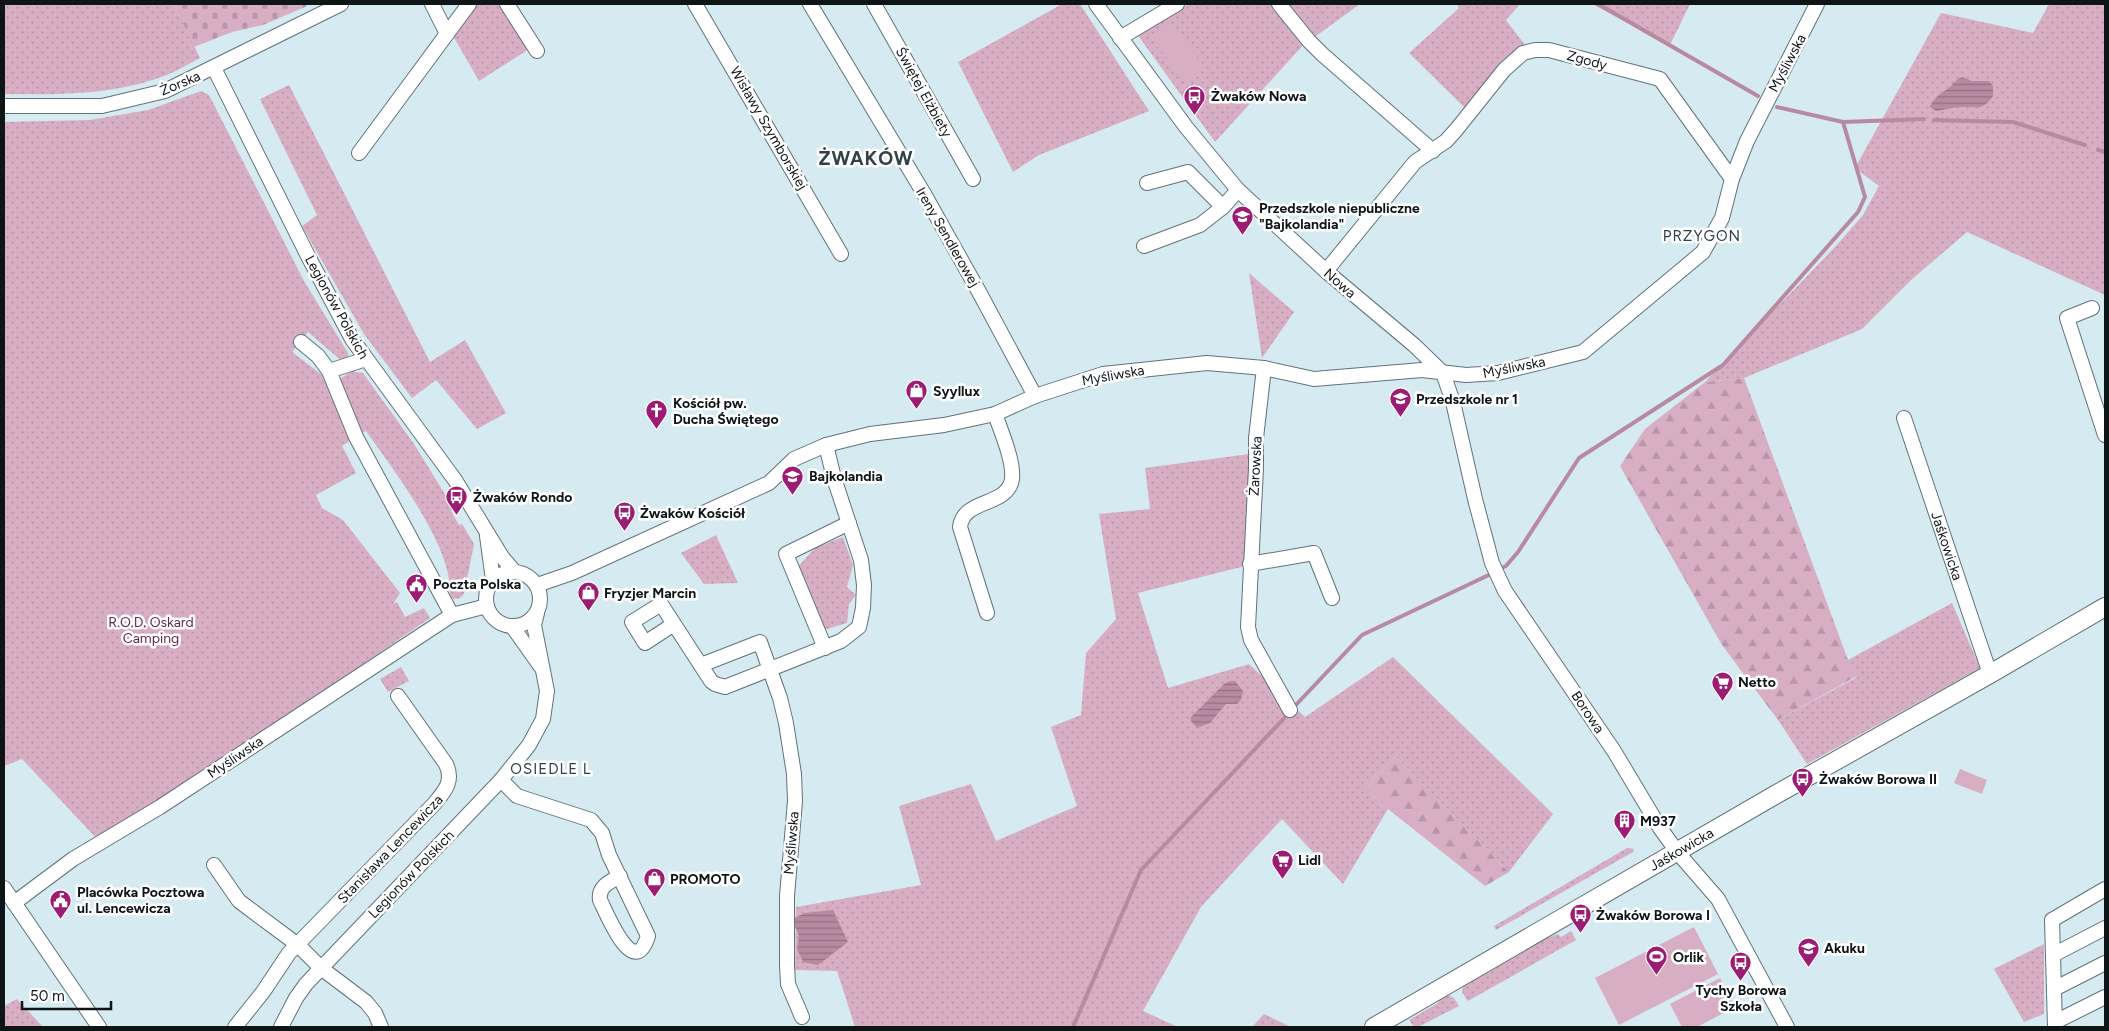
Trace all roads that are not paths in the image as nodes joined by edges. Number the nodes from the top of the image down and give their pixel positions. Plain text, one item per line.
1 (341, 4) edge
2 (432, 4) edge
3 (469, 4) edge
4 (507, 4) edge
5 (696, 4) edge
6 (810, 4) edge
7 (874, 4) edge
8 (1096, 4) edge
9 (1178, 4) edge
10 (1279, 4) edge
11 (1816, 4) edge
12 (446, 34) junction
13 (1120, 38) junction
14 (537, 51) dead end
15 (214, 68) junction
16 (4, 106) edge
17 (1433, 151) junction
18 (359, 153) dead end
19 (1732, 179) junction
20 (973, 180) dead end
21 (1147, 183) dead end
22 (1238, 190) junction
23 (1223, 206) junction
24 (1144, 246) dead end
25 (841, 254) dead end
26 (1326, 271) junction
27 (2092, 308) dead end
28 (301, 342) dead end
29 (366, 360) junction
30 (1264, 368) junction
31 (329, 371) junction
32 (1443, 373) junction
33 (1035, 396) junction
34 (995, 414) junction
35 (1904, 418) dead end
36 (2105, 435) edge
37 (826, 445) junction
38 (849, 523) junction
39 (486, 530) junction
40 (1250, 564) junction
41 (514, 571) junction
42 (493, 580) junction
43 (539, 589) junction
44 (1332, 598) dead end
45 (2105, 607) edge
46 (489, 611) junction
47 (536, 613) junction
48 (987, 613) dead end
49 (455, 614) junction
50 (674, 624) dead end
51 (512, 626) junction
52 (825, 648) junction
53 (702, 665) junction
54 (770, 669) junction
55 (543, 670) junction
56 (1990, 674) junction
57 (398, 696) dead end
58 (1290, 710) dead end
59 (501, 780) junction
60 (1678, 853) junction
61 (214, 865) dead end
62 (620, 876) junction
63 (4, 889) edge
64 (2105, 889) edge
65 (14, 903) junction
66 (2105, 928) edge
67 (298, 945) junction
68 (2054, 955) junction
69 (2105, 963) edge
70 (321, 968) junction
71 (2054, 989) junction
72 (2105, 997) edge
73 (802, 1017) dead end
74 (2055, 1025) edge
75 (99, 1027) edge
76 (235, 1027) edge
77 (281, 1027) edge
78 (381, 1027) edge
79 (1374, 1027) edge
80 (1787, 1027) edge

1 - 15 street, Żorska
2 - 12 street
3 - 12 street
4 - 14 street
5 - 25 street, Wisławy Szymborskiej
6 - 33 street, Ireny Sendlerowej
7 - 20 street, Świętej Elżbiety
8 - 13 street, Nowa
9 - 13 street
10 - 17 street
11 - 19 street, Myśliwska
12 - 18 street
13 - 22 street, Nowa
15 - 16 street, Żorska
15 - 29 street, Legionów Polskich
17 - 19 street, Zgody
17 - 26 street, Zgody
19 - 32 street, Myśliwska
21 - 23 street
22 - 23 street
22 - 26 street, Nowa
23 - 24 street
26 - 32 street, Nowa
27 - 36 street
28 - 31 street
29 - 31 street
29 - 39 street, Legionów Polskich
30 - 32 street, Myśliwska
30 - 33 street, Myśliwska
30 - 40 street, Żarowska
31 - 49 street
32 - 60 street, Borowa
33 - 34 street, Myśliwska
34 - 37 street, Myśliwska
34 - 48 street
35 - 56 street, Jaśkowicka
37 - 38 street
37 - 43 street, Myśliwska
38 - 52 street
38 - 52 street
39 - 41 street, Legionów Polskich
39 - 42 street
40 - 44 street
40 - 58 street, Żarowska
41 - 42 street
41 - 43 street
42 - 46 street
43 - 47 street
45 - 56 street, Jaśkowicka
46 - 49 street
46 - 51 street
47 - 51 street
47 - 55 street, Legionów Polskich
49 - 65 street, Myśliwska
50 - 53 street
51 - 55 street
52 - 54 street
53 - 54 street
53 - 54 street, Myśliwska
54 - 73 street, Myśliwska
55 - 59 street, Legionów Polskich
56 - 60 street, Jaśkowicka
57 - 67 street, Stanisława Lencewicza
59 - 62 street
59 - 70 street, Legionów Polskich
60 - 79 street, Jaśkowicka
60 - 80 street, Borowa
61 - 67 street
62 - 62 street
63 - 65 street
64 - 68 street
65 - 75 street
66 - 68 street
67 - 70 street
67 - 76 street, Stanisława Lencewicza
68 - 71 street
69 - 71 street
70 - 77 street, Legionów Polskich
70 - 78 street
71 - 74 street
72 - 74 street

